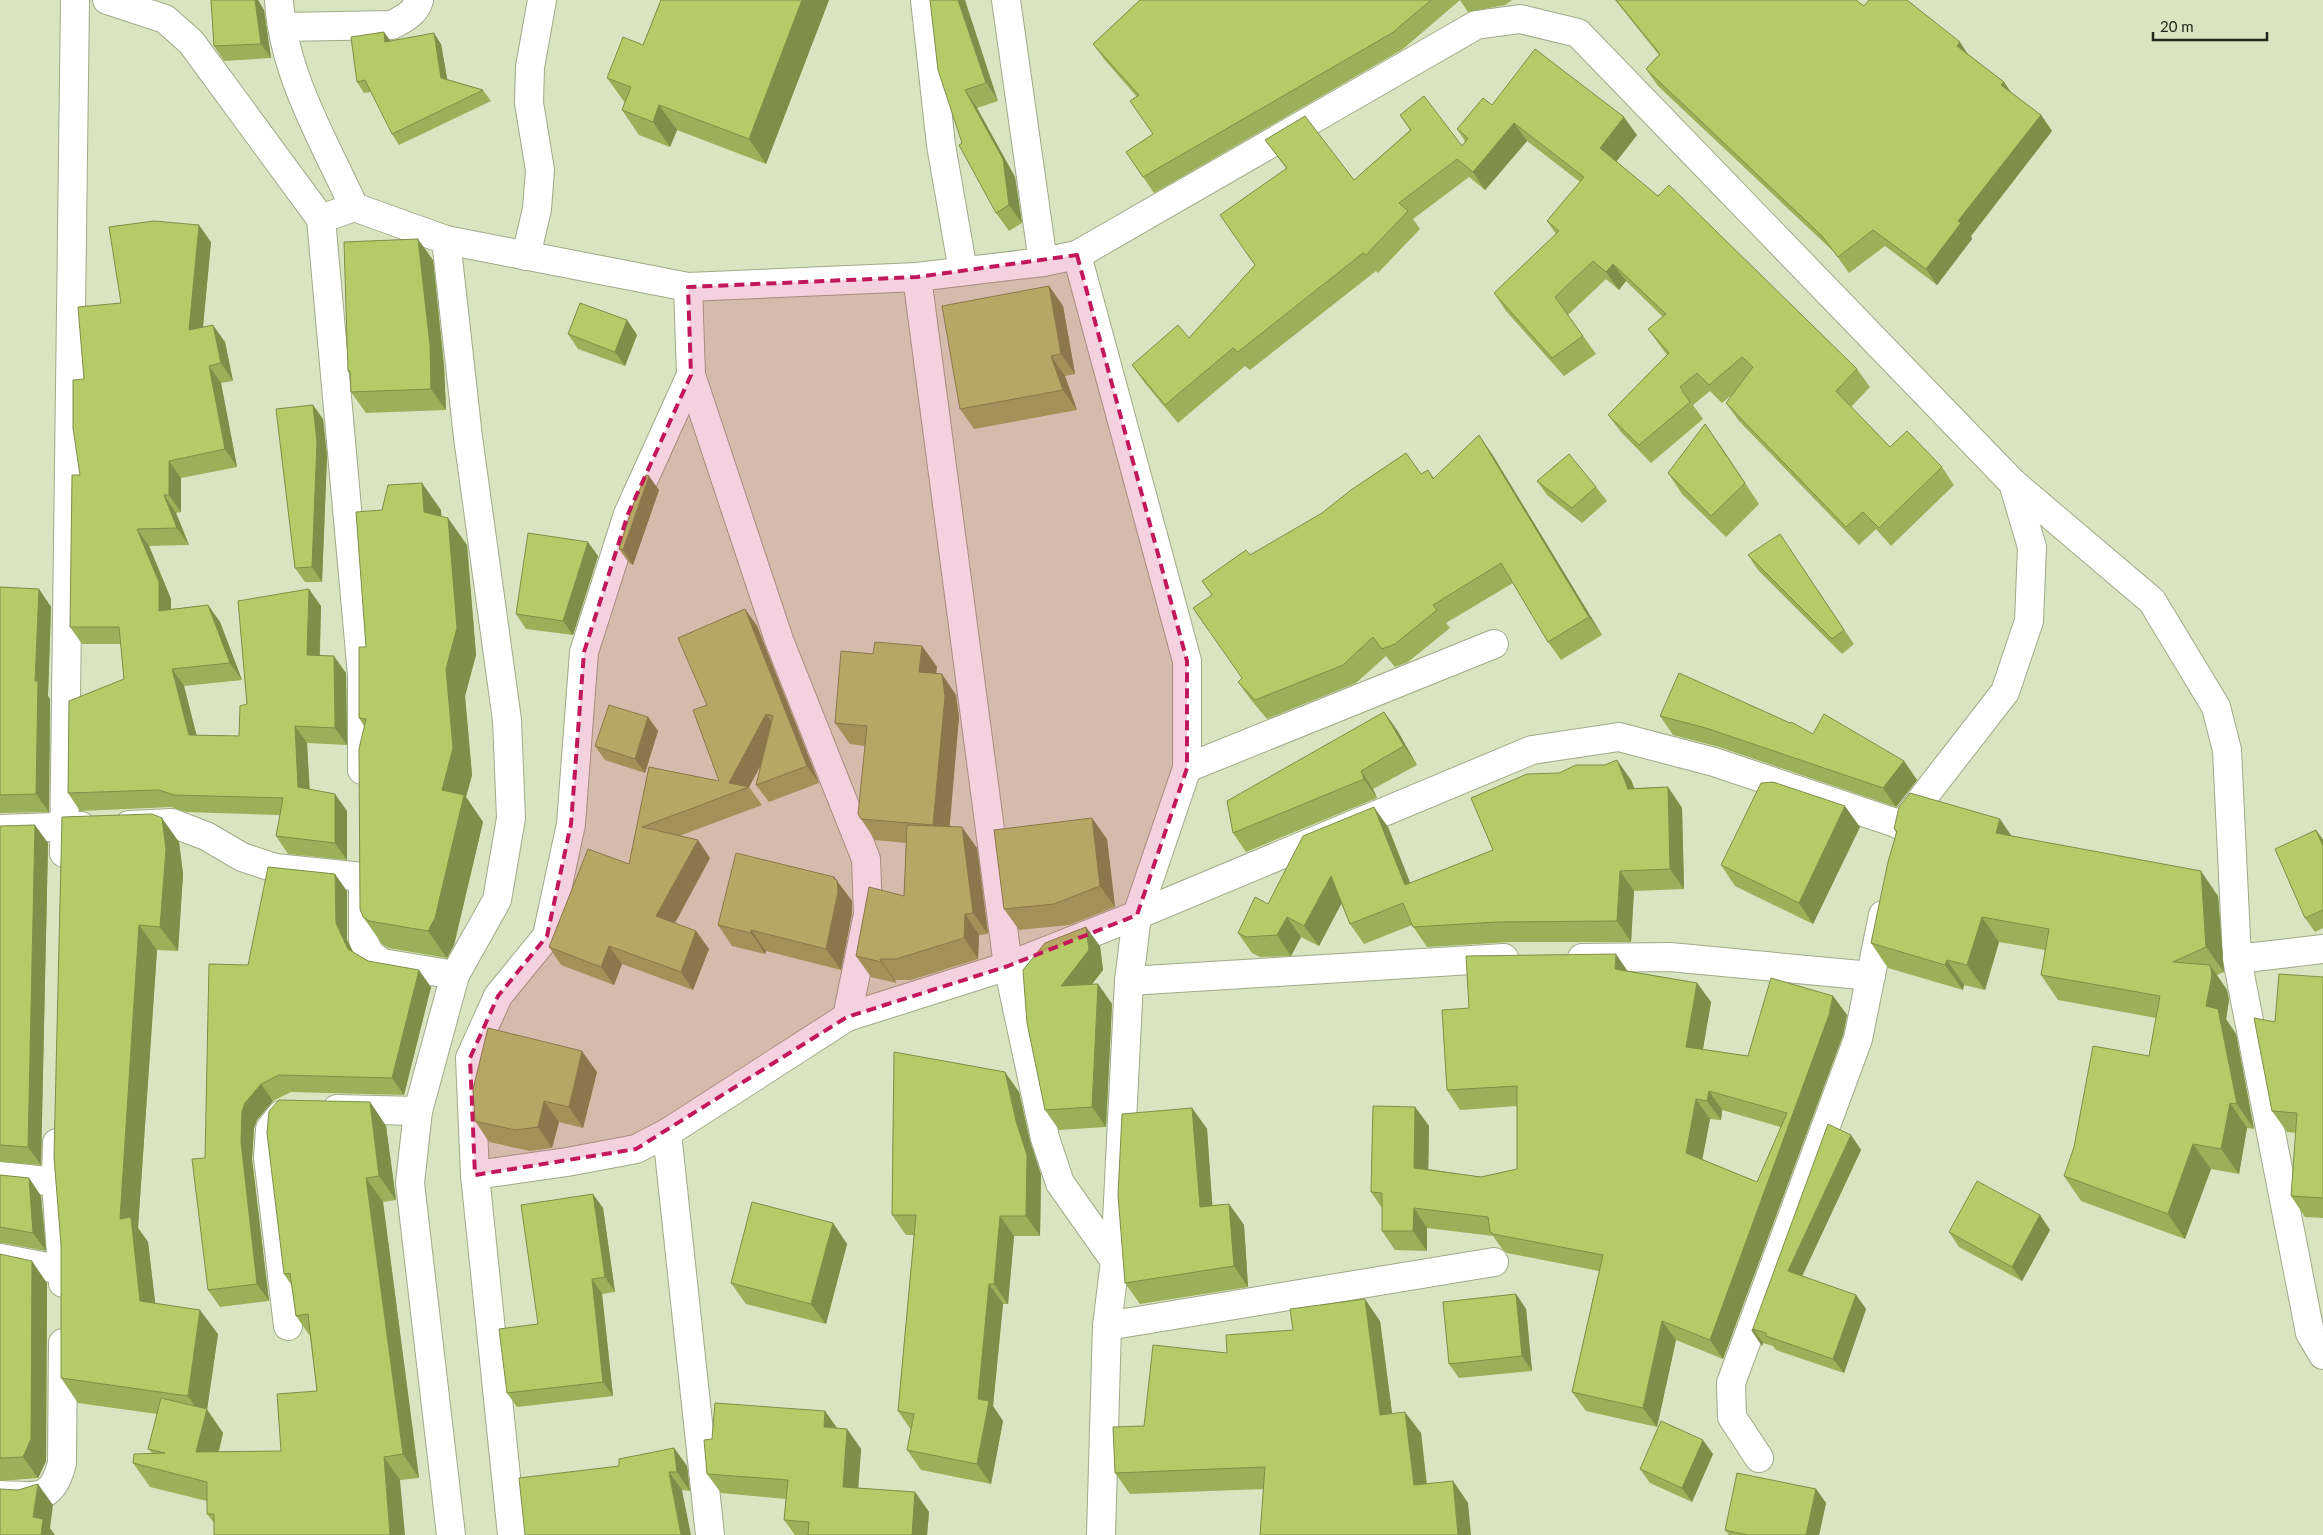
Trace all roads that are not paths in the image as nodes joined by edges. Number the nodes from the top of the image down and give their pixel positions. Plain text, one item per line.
1 (75, 0) edge
2 (107, 0) edge
3 (279, 0) edge
4 (419, 0) edge
5 (542, 0) edge
6 (924, 0) edge
7 (1006, 0) edge
8 (284, 27) junction
9 (354, 207) junction
10 (321, 219) junction
11 (446, 240) junction
12 (1077, 255) junction
13 (526, 256) junction
14 (1044, 262) junction
15 (963, 271) junction
16 (917, 277) junction
17 (688, 287) junction
18 (691, 374) junction
19 (2013, 483) junction
20 (1494, 644) dead end
21 (1187, 768) junction
22 (362, 800) edge
23 (1902, 825) junction
24 (64, 827) junction
25 (0, 829) edge
26 (363, 848) edge
27 (1896, 853) edge
28 (63, 876) edge
29 (363, 876) junction
30 (1888, 891) edge
31 (1137, 915) junction
32 (2323, 948) edge
33 (1530, 958) edge
34 (1560, 958) edge
35 (2237, 959) junction
36 (1008, 966) junction
37 (455, 975) junction
38 (1870, 976) junction
39 (1129, 982) junction
40 (847, 1017) junction
41 (418, 1112) junction
42 (58, 1123) edge
43 (667, 1133) junction
44 (475, 1175) junction
45 (0, 1176) edge
46 (56, 1182) junction
47 (0, 1258) edge
48 (1115, 1261) junction
49 (1494, 1262) dead end
50 (63, 1270) junction
51 (288, 1326) dead end
52 (1107, 1326) junction
53 (2323, 1355) edge
54 (1759, 1458) dead end
55 (0, 1495) edge
56 (452, 1535) edge
57 (512, 1535) edge
58 (710, 1535) edge
59 (1101, 1535) edge

1 - 24 street
2 - 10 street
3 - 8 street
4 - 8 street
5 - 13 street
6 - 15 street
7 - 14 street
8 - 9 street
9 - 10 street
9 - 11 street
10 - 22 street
11 - 13 street
11 - 37 street
12 - 14 street
12 - 19 street
12 - 21 street
13 - 17 street
14 - 15 street
15 - 16 street
16 - 17 street
16 - 36 street
17 - 18 street
18 - 40 street
18 - 44 street
19 - 23 street
19 - 35 street
20 - 21 street
21 - 31 street
23 - 27 street
23 - 31 street
24 - 25 street
24 - 28 street
24 - 29 street
26 - 29 street
29 - 37 street
30 - 38 street
31 - 36 street
31 - 39 street
32 - 35 street
33 - 39 street
34 - 38 street
35 - 53 street
36 - 40 street
36 - 48 street
37 - 41 street
38 - 54 street
39 - 48 street
40 - 43 street
41 - 51 street
41 - 56 street
42 - 46 street
43 - 44 street
43 - 58 street
44 - 57 street
45 - 46 street
46 - 50 street
47 - 50 street
48 - 52 street
49 - 52 street
50 - 55 street
52 - 59 street

